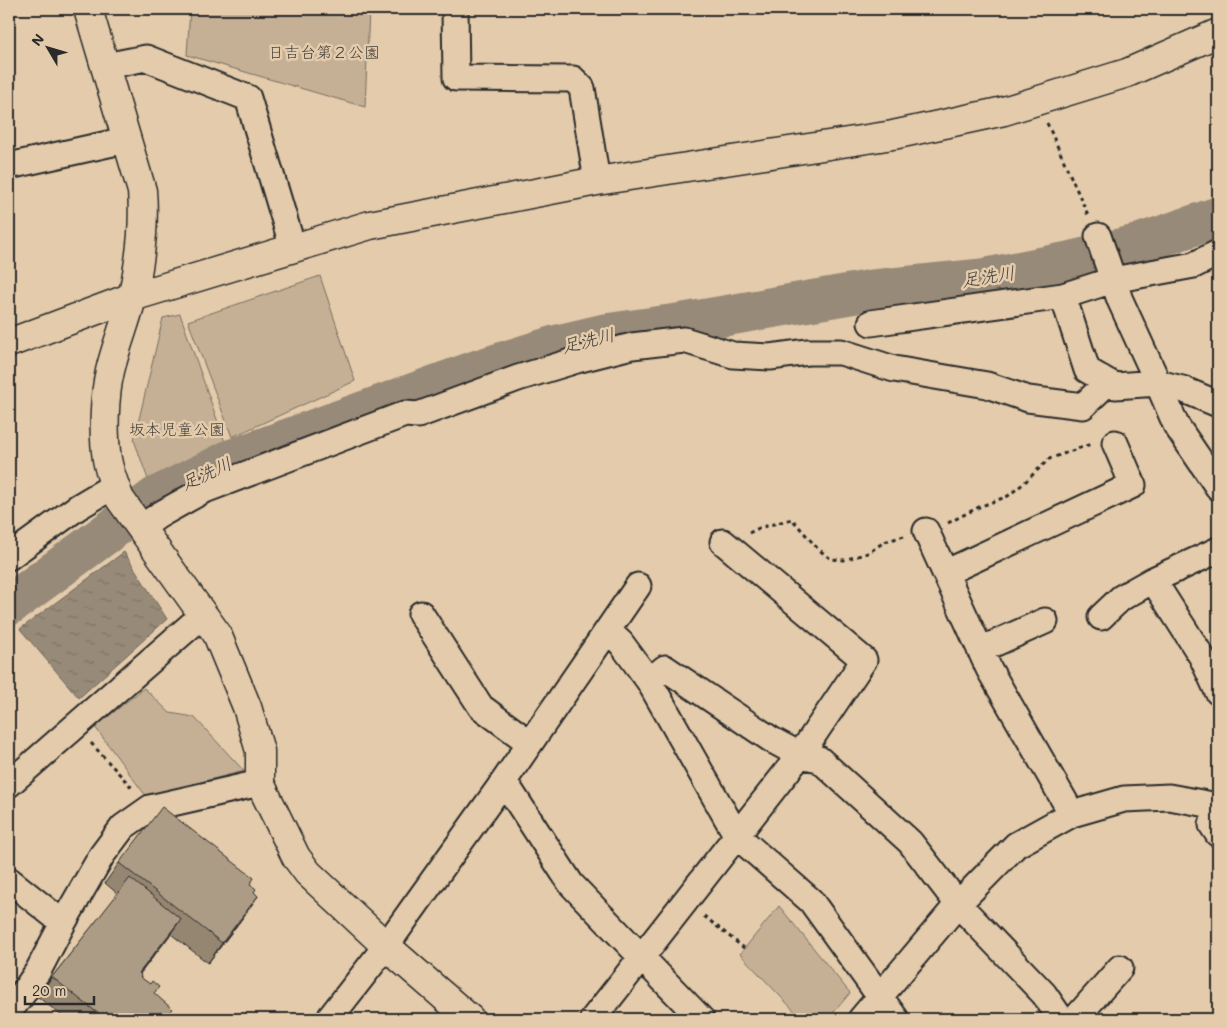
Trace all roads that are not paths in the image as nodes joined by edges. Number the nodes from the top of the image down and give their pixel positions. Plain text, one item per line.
1 (88, 9) edge
2 (455, 9) edge
3 (1218, 33) edge
4 (105, 66) junction
5 (126, 140) junction
6 (9, 166) edge
7 (597, 181) junction
8 (1098, 236) road end
9 (293, 248) junction
10 (1218, 253) edge
11 (1111, 275) junction
12 (1063, 296) junction
13 (132, 298) junction
14 (871, 323) dead end
15 (9, 343) edge
16 (1108, 382) junction
17 (1158, 383) junction
18 (1218, 404) edge
19 (1115, 443) dead end
20 (1218, 486) edge
21 (118, 492) junction
22 (140, 526) junction
23 (926, 531) dead end
24 (723, 542) dead end
25 (1218, 550) edge
26 (9, 556) edge
27 (945, 572) junction
28 (1153, 580) junction
29 (638, 586) dead end
30 (204, 614) junction
31 (421, 614) dead end
32 (1100, 617) dead end
33 (1045, 621) dead end
34 (608, 630) junction
35 (980, 650) junction
36 (649, 681) junction
37 (1218, 692) edge
38 (530, 743) junction
39 (800, 755) junction
40 (504, 781) junction
41 (260, 782) junction
42 (9, 784) edge
43 (1218, 807) edge
44 (1072, 814) junction
45 (1218, 834) edge
46 (737, 836) junction
47 (9, 880) edge
48 (958, 904) junction
49 (62, 923) junction
50 (386, 946) junction
51 (642, 959) junction
52 (1120, 968) dead end
53 (880, 996) junction
54 (9, 1011) edge
55 (330, 1019) edge
56 (470, 1019) edge
57 (594, 1019) edge
58 (700, 1019) edge
59 (860, 1019) edge
60 (896, 1019) edge
61 (1061, 1019) edge
62 (1074, 1019) edge

1 - 4 street
2 - 7 street
3 - 7 street
4 - 5 street
4 - 9 street
5 - 6 street
5 - 13 street
7 - 9 street
8 - 11 street
9 - 13 street
10 - 11 street
11 - 12 street
11 - 17 street
12 - 14 street
12 - 16 street
13 - 15 street
13 - 21 street
16 - 17 street
16 - 22 street
17 - 18 street
17 - 20 street
19 - 27 street
21 - 22 street
21 - 26 street
22 - 30 street
23 - 27 street
24 - 39 street
25 - 28 street
27 - 35 street
28 - 32 street
28 - 37 street
29 - 34 street
30 - 41 street
30 - 42 street
31 - 38 street
33 - 35 street
34 - 36 street
34 - 38 street
35 - 44 street
36 - 39 street
36 - 46 street
38 - 40 street
39 - 46 street
39 - 48 street
40 - 50 street
40 - 51 street
41 - 49 street
41 - 50 street
43 - 44 street
43 - 45 street
44 - 48 street
46 - 51 street
46 - 53 street
47 - 49 street
48 - 53 street
48 - 61 street
49 - 54 street
50 - 55 street
50 - 56 street
51 - 57 street
51 - 58 street
52 - 62 street
53 - 59 street
53 - 60 street

